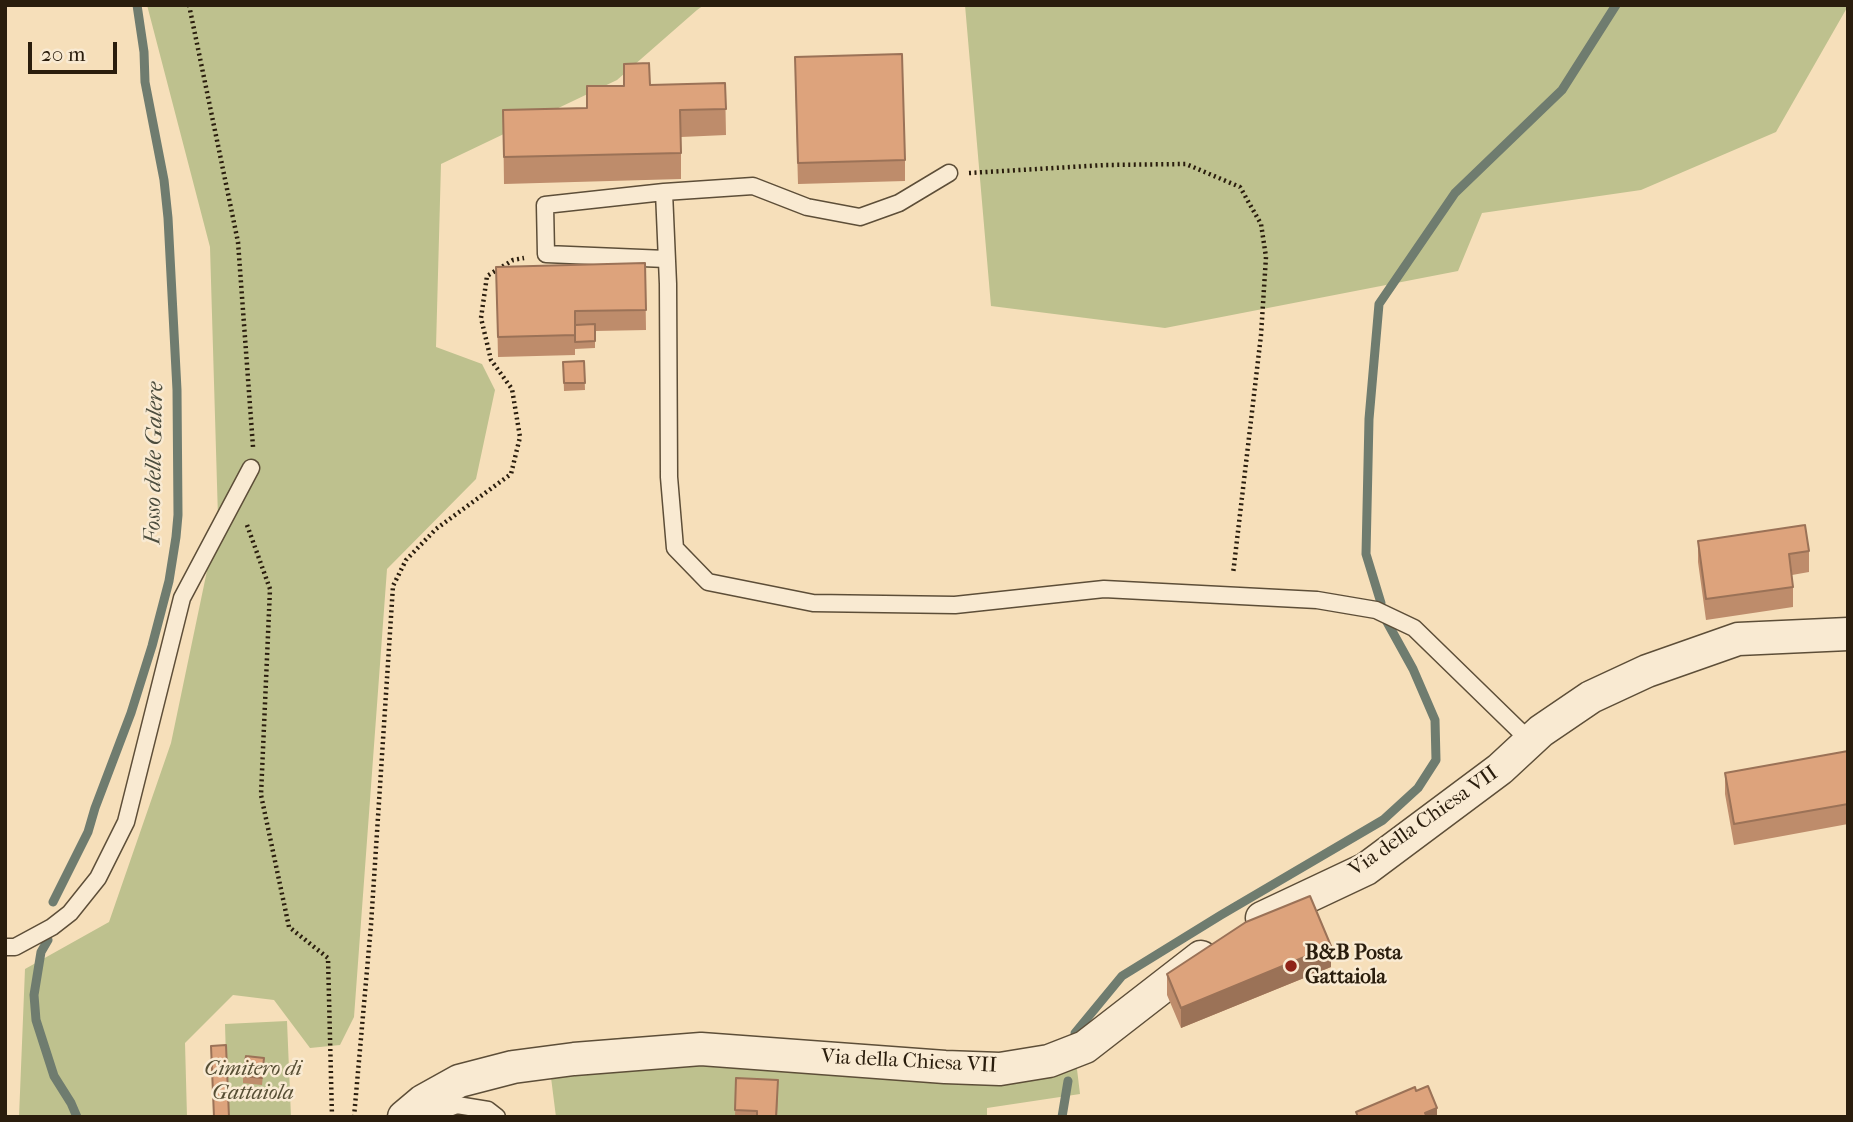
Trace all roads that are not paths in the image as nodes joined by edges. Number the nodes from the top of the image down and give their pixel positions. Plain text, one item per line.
1 (948, 173) road end
2 (664, 192) junction
3 (666, 259) junction
4 (251, 468) road end
5 (1848, 634) edge
6 (1530, 741) junction
7 (5, 947) edge
8 (407, 1114) edge
9 (497, 1117) edge

1 - 2 lane
2 - 3 lane
2 - 3 lane
3 - 6 lane
4 - 7 lane
5 - 6 street, Via della Chiesa VII
6 - 8 street, Via della Chiesa VII
8 - 9 lane

